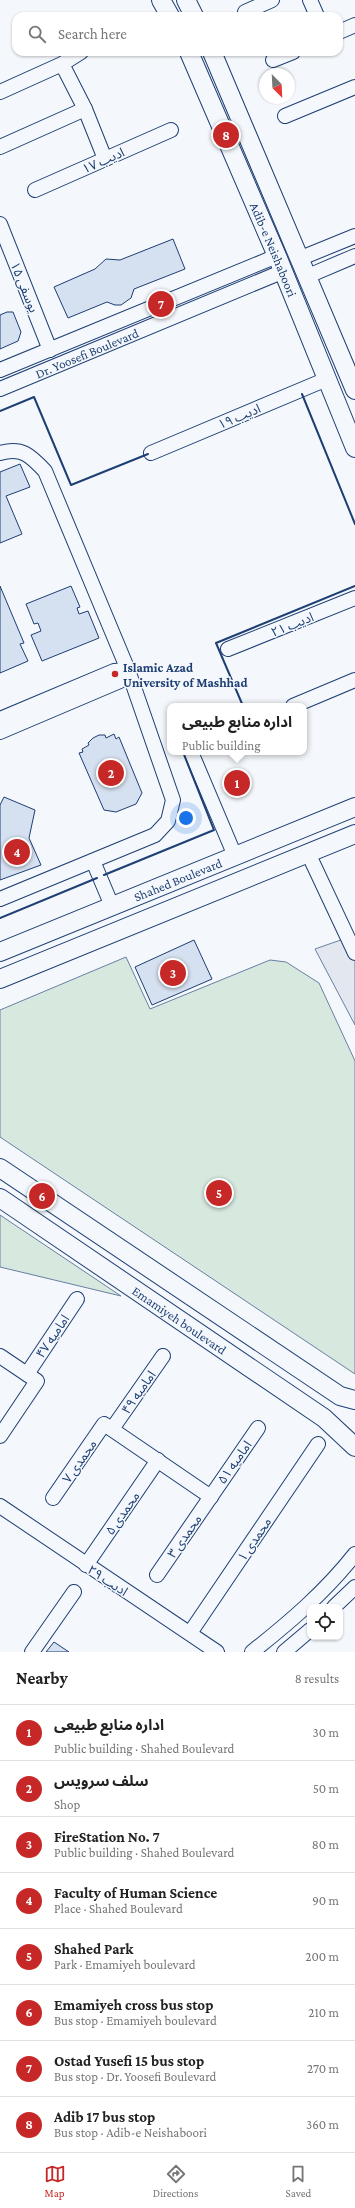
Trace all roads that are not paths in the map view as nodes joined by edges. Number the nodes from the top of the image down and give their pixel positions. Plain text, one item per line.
1 (161, 0) edge
2 (186, 0) edge
3 (272, 0) edge
4 (310, 0) edge
5 (168, 12) edge
6 (192, 12) edge
7 (244, 12) dead end
8 (314, 12) edge
9 (355, 25) edge
10 (343, 30) edge
11 (75, 56) edge
12 (191, 56) edge
13 (214, 56) edge
14 (283, 56) edge
15 (273, 60) dead end
16 (62, 64) junction
17 (355, 87) edge
18 (0, 92) edge
19 (84, 109) junction
20 (285, 116) dead end
21 (171, 130) dead end
22 (0, 147) edge
23 (105, 159) junction
24 (35, 190) dead end
25 (0, 224) edge
26 (355, 236) edge
27 (355, 256) edge
28 (301, 258) junction
29 (280, 264) junction
30 (308, 276) junction
31 (50, 350) junction
32 (0, 370) edge
33 (327, 379) junction
34 (0, 389) edge
35 (355, 390) edge
36 (355, 448) edge
37 (0, 453) edge
38 (151, 453) dead end
39 (355, 598) edge
40 (228, 649) dead end
41 (128, 670) junction
42 (355, 680) edge
43 (300, 703) edge
44 (0, 718) edge
45 (0, 732) edge
46 (193, 755) edge
47 (355, 807) edge
48 (355, 834) edge
49 (308, 853) junction
50 (235, 856) junction
51 (93, 861) junction
52 (0, 899) edge
53 (112, 906) junction
54 (0, 952) edge
55 (355, 953) edge
56 (0, 979) edge
57 (0, 1168) edge
58 (0, 1198) edge
59 (78, 1299) dead end
60 (0, 1356) edge
61 (163, 1356) dead end
62 (32, 1377) junction
63 (355, 1400) edge
64 (108, 1426) junction
65 (258, 1428) dead end
66 (0, 1436) edge
67 (318, 1444) dead end
68 (355, 1447) edge
69 (158, 1460) junction
70 (211, 1497) junction
71 (53, 1498) dead end
72 (1, 1509) edge
73 (355, 1554) edge
74 (86, 1565) junction
75 (157, 1575) dead end
76 (355, 1587) edge
77 (74, 1592) dead end
78 (337, 1604) edge
79 (190, 1633) junction
80 (307, 1633) edge
81 (32, 1652) edge
82 (217, 1652) edge
83 (252, 1652) edge
84 (284, 1652) edge

1 - 5 main road
2 - 6 main road
3 - 7 street
4 - 8 street
9 - 10 street
11 - 16 street
12 - 29 main road, Adib-e Neishaboori
13 - 28 main road, Adib-e Neishaboori
14 - 15 street
16 - 18 street
16 - 19 street
17 - 20 street
19 - 22 street
19 - 23 street
21 - 23 street, ادیب ۱۷
23 - 24 street, ادیب ۱۷
25 - 31 street, یوسفی ۱۵
26 - 28 street
27 - 30 street
28 - 30 main road, Adib-e Neishaboori
29 - 31 street, Dr. Yoosefi Boulevard
29 - 33 main road, Adib-e Neishaboori
29 - 34 street, Dr. Yoosefi Boulevard
30 - 35 main road, Adib-e Neishaboori
31 - 32 street, Dr. Yoosefi Boulevard
33 - 36 main road, Adib-e Neishaboori
33 - 38 street, ادیب ۱۹
37 - 41 street
39 - 40 street, ادیب ۲۱
41 - 44 street
41 - 45 street
41 - 51 street
42 - 43 street
46 - 50 street
47 - 50 main road, Shahed Boulevard
48 - 49 main road, Shahed Boulevard
49 - 55 street
49 - 56 main road, Shahed Boulevard
50 - 53 main road, Shahed Boulevard
51 - 52 street
51 - 53 street
53 - 54 main road, Shahed Boulevard
57 - 63 main road, Emamiyeh boulevard
58 - 68 main road, Emamiyeh boulevard
59 - 62 street, امامیه ۴۷
60 - 62 street
61 - 64 street, امامیه ۴۹
62 - 66 street, امامیه ۴۷
64 - 69 street
64 - 71 street, محمدی ۷
65 - 70 street, امامیه ۵۱
67 - 79 street, محمدی ۱
69 - 70 street
69 - 74 street, محمدی ۵
70 - 75 street, محمدی ۳
72 - 74 street, ادیب ۲۹
73 - 83 street
74 - 79 street, ادیب ۲۹
76 - 78 street
77 - 81 street
79 - 82 street, ادیب ۲۹
80 - 84 street

